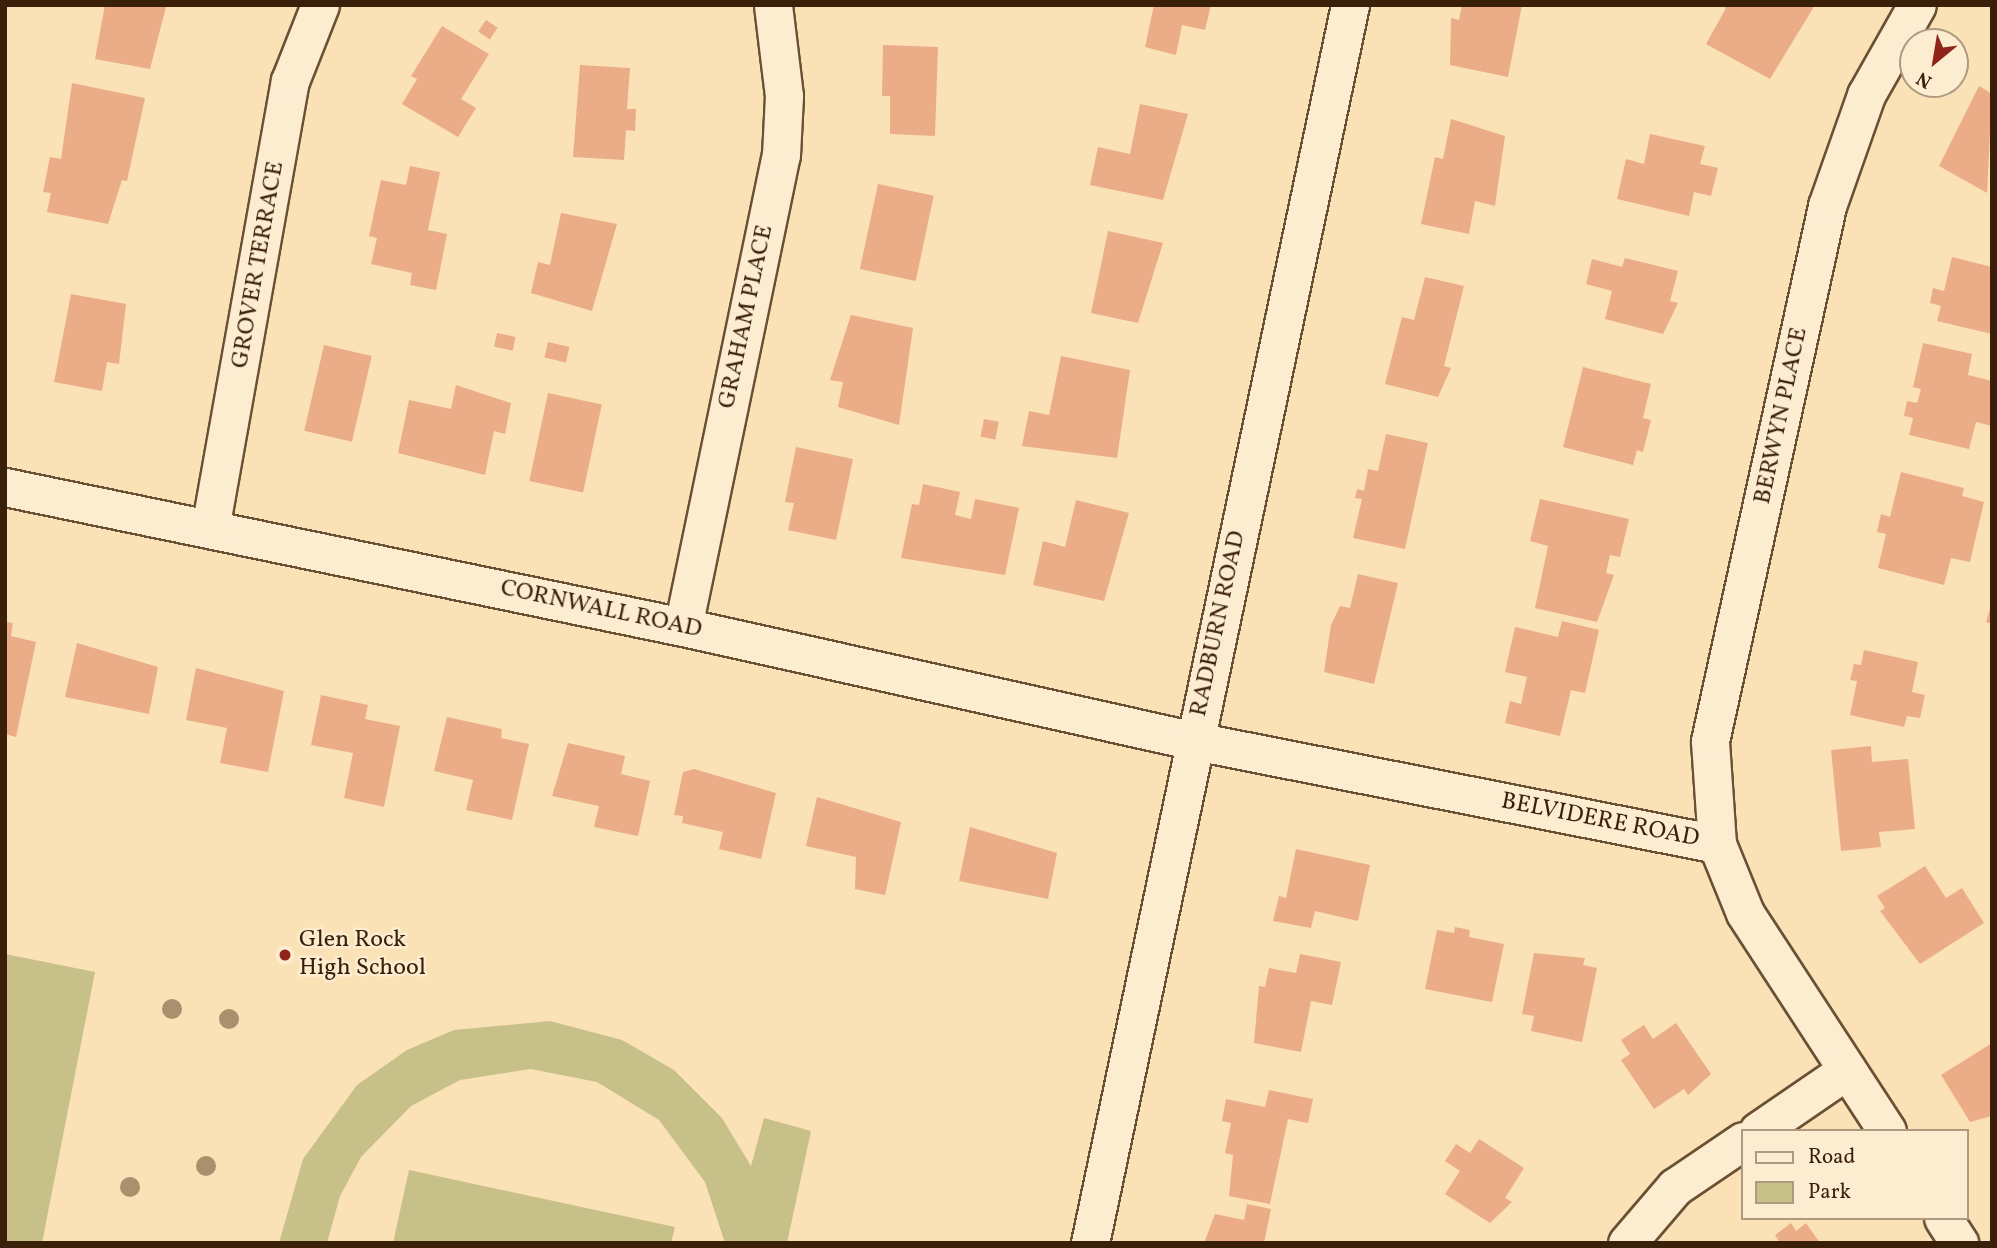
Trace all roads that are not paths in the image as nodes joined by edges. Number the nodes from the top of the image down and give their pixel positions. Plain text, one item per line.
1 (320, 5) edge
2 (773, 5) edge
3 (1350, 5) edge
4 (1917, 5) edge
5 (5, 487) edge
6 (210, 529) junction
7 (683, 626) junction
8 (1195, 741) junction
9 (1717, 844) junction
10 (1847, 1070) junction
11 (1761, 1129) edge
12 (1885, 1129) edge
13 (1742, 1142) edge
14 (1944, 1220) edge
15 (1090, 1243) edge
16 (1627, 1243) edge
17 (1959, 1243) edge

1 - 6 street, GROVER TERRACE
2 - 7 street, GRAHAM PLACE
3 - 8 street, RADBURN ROAD
4 - 9 street, BERWYN PLACE
5 - 6 street, CORNWALL ROAD
6 - 7 street, CORNWALL ROAD
7 - 8 street, CORNWALL ROAD
8 - 9 street, BELVIDERE ROAD
8 - 15 street, RADBURN ROAD
9 - 10 street, BELVIDERE ROAD
10 - 11 street
10 - 12 street, BELVIDERE ROAD
13 - 16 street
14 - 17 street

